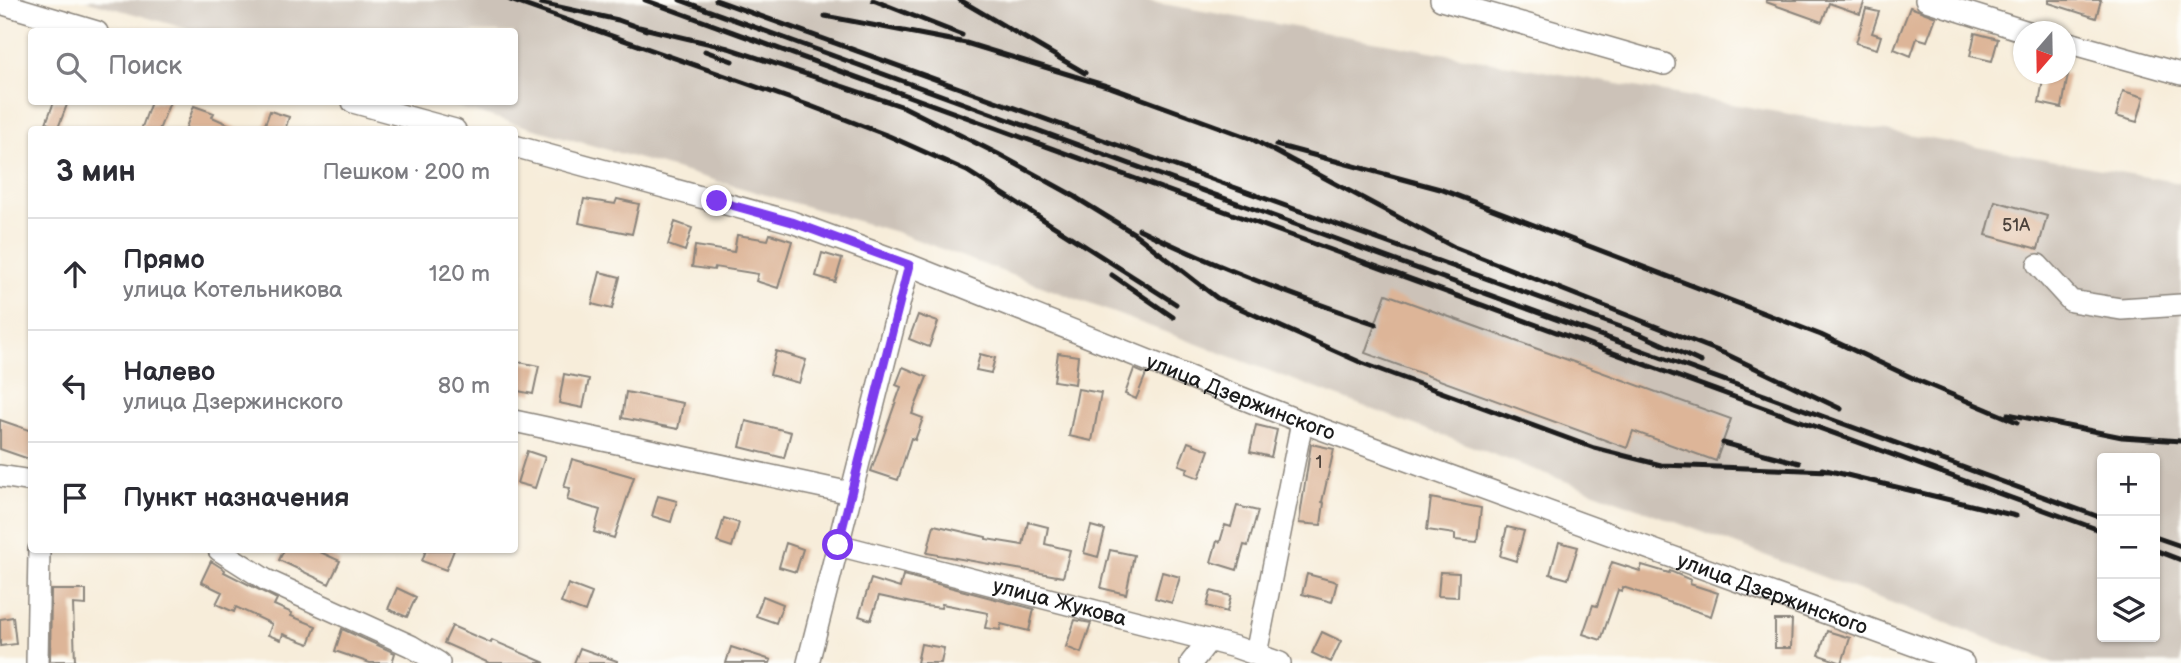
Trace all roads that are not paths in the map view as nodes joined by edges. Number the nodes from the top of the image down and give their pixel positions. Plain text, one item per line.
1 (1441, 0) edge
2 (1926, 0) edge
3 (0, 3) edge
4 (2013, 27) edge
5 (84, 28) edge
6 (2076, 45) edge
7 (1664, 64) dead end
8 (2181, 74) edge
9 (364, 105) edge
10 (440, 126) edge
11 (518, 147) edge
12 (909, 265) junction
13 (2038, 265) dead end
14 (2181, 304) edge
15 (518, 422) edge
16 (1302, 422) junction
17 (0, 476) edge
18 (28, 480) edge
19 (851, 493) junction
20 (838, 545) junction
21 (39, 553) edge
22 (224, 553) edge
23 (1209, 640) junction
24 (1256, 654) junction
25 (37, 663) edge
26 (439, 663) edge
27 (808, 663) edge
28 (1191, 663) edge
29 (1280, 663) edge
30 (1963, 663) edge

1 - 7 street
2 - 4 street
3 - 5 street
6 - 8 street
9 - 10 street
11 - 12 street, улица Дзержинского
12 - 16 street, улица Дзержинского
12 - 19 street
13 - 14 street
15 - 19 street
16 - 24 street
16 - 30 street, улица Дзержинского
17 - 18 street
19 - 20 street
20 - 23 street, улица Жукова
20 - 27 street
21 - 25 street
22 - 26 street
23 - 24 street, улица Жукова
23 - 28 street
24 - 29 street, улица Жукова

